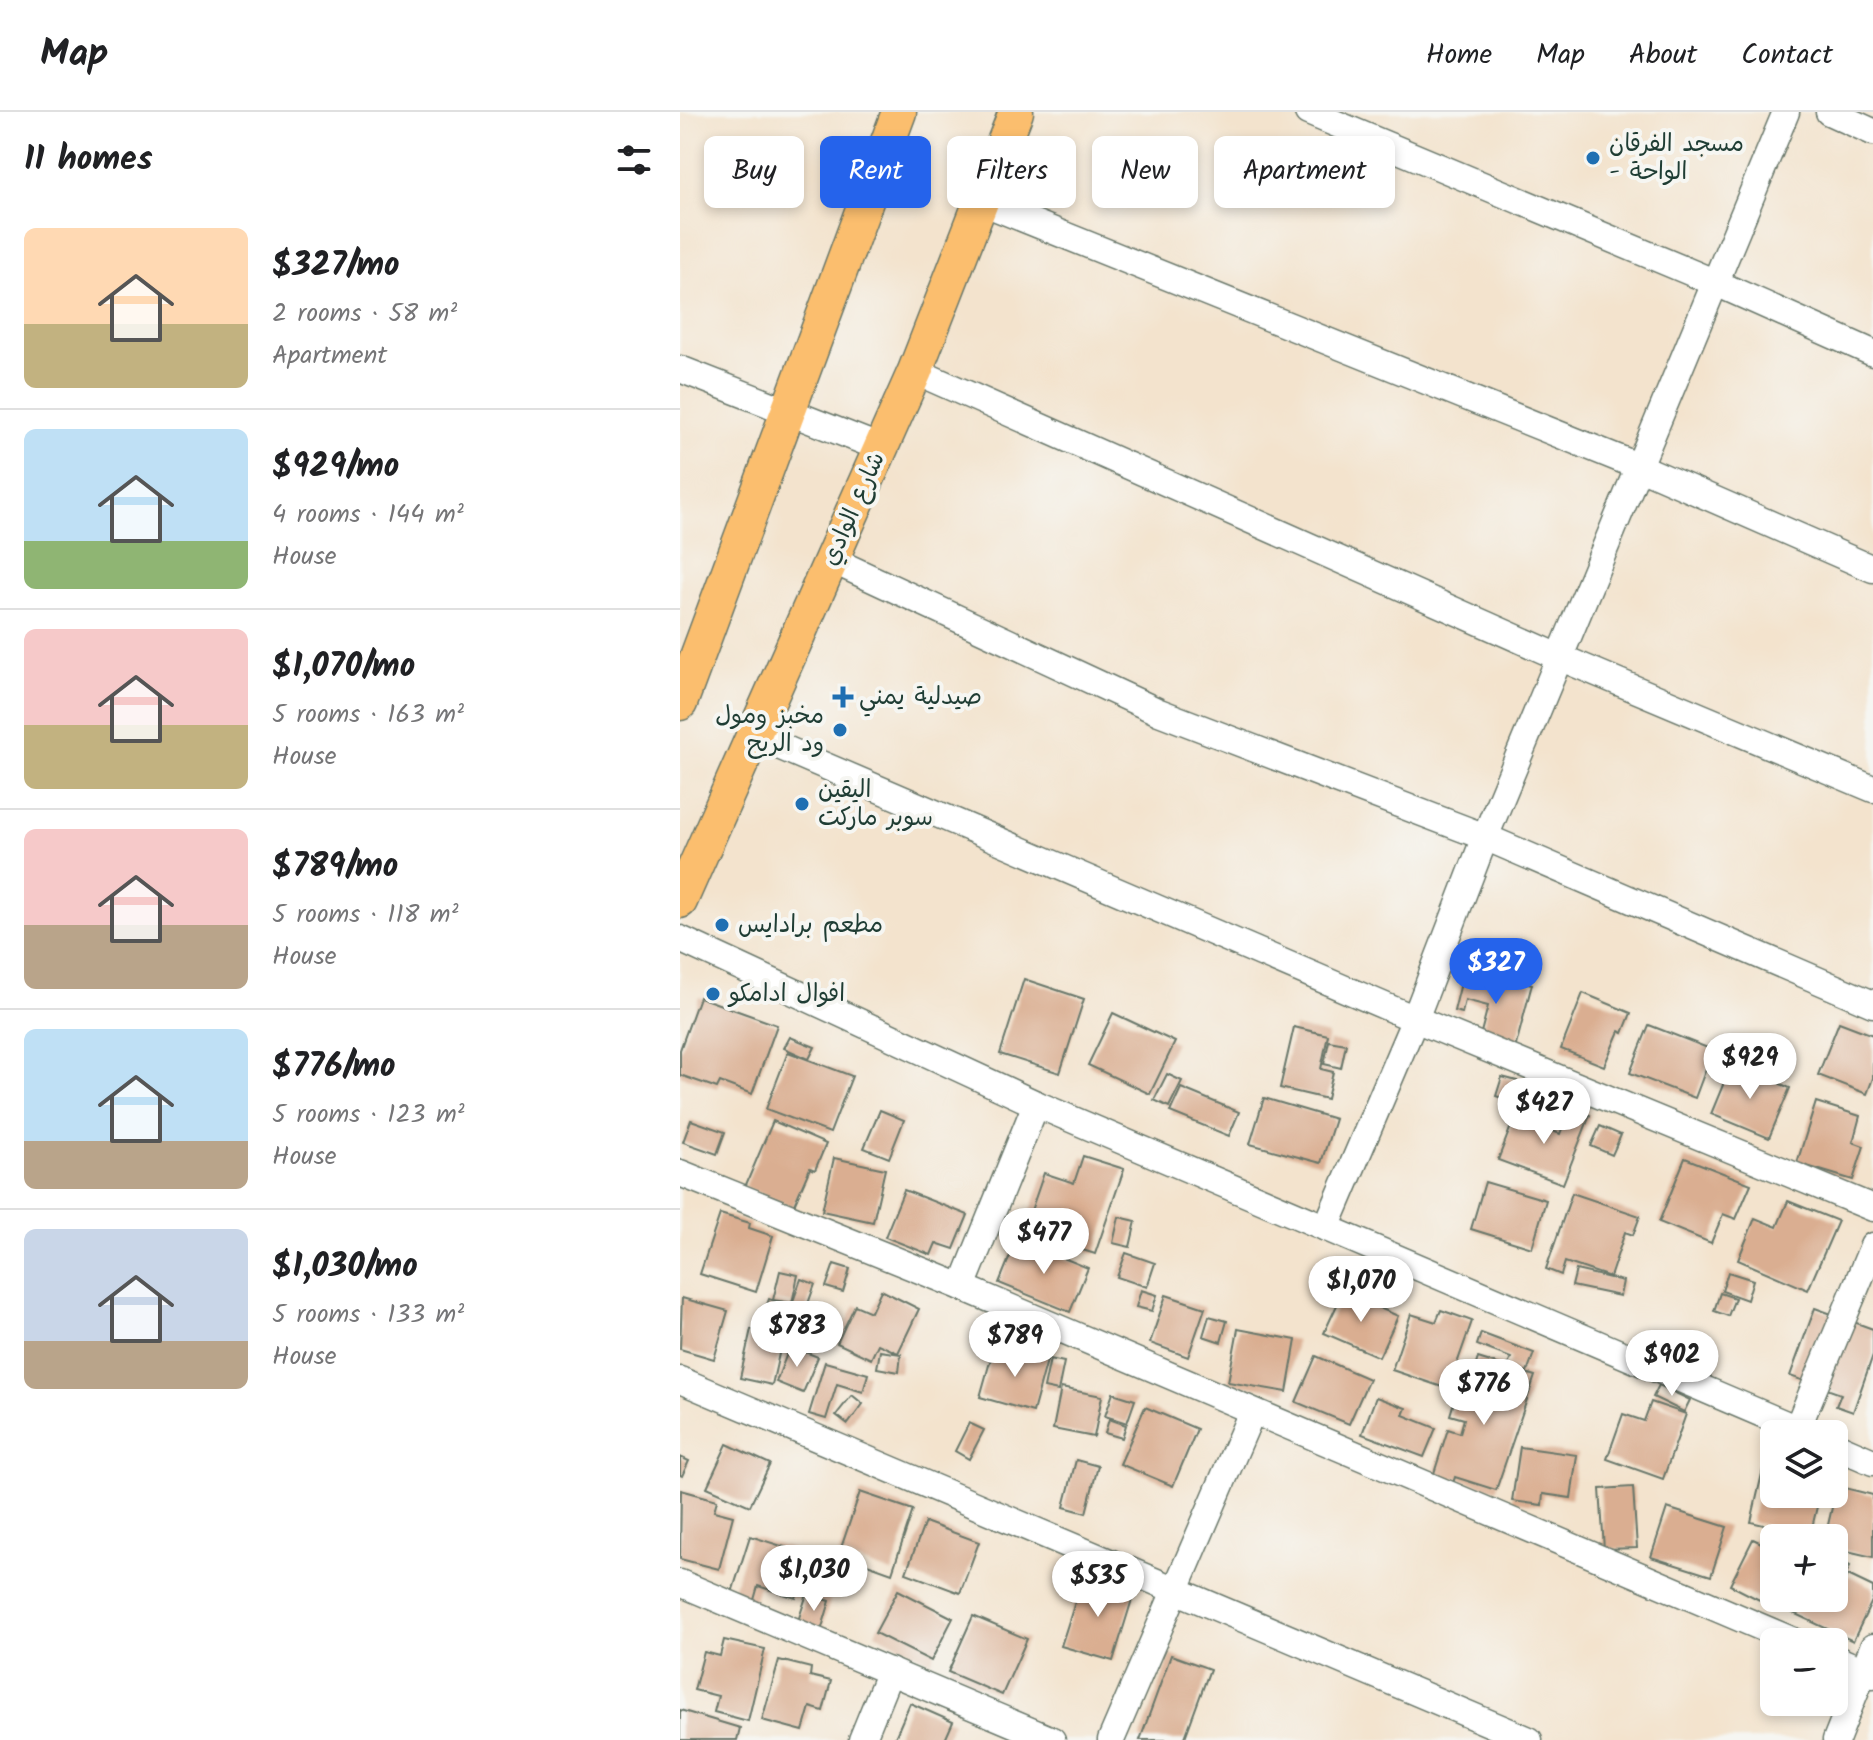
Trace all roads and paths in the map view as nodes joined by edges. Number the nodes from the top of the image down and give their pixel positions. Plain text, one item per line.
1 (899, 112) edge
2 (1016, 112) edge
3 (1786, 112) edge
4 (1829, 112) edge
5 (1324, 115) edge
6 (1873, 132) edge
7 (1007, 136) edge
8 (980, 208) edge
9 (997, 208) edge
10 (1716, 283) junction
11 (1873, 353) edge
12 (680, 369) edge
13 (915, 371) junction
14 (787, 411) junction
15 (881, 448) junction
16 (1640, 467) junction
17 (832, 560) junction
18 (1873, 569) edge
19 (1559, 657) junction
20 (680, 703) edge
21 (753, 735) junction
22 (1873, 789) edge
23 (1485, 837) junction
24 (680, 901) edge
25 (680, 939) edge
26 (1873, 1004) edge
27 (1415, 1019) junction
28 (1036, 1104) junction
29 (680, 1173) edge
30 (1873, 1208) edge
31 (1326, 1228) junction
32 (1873, 1246) edge
33 (962, 1287) junction
34 (680, 1380) edge
35 (1252, 1412) junction
36 (1775, 1420) edge
37 (1808, 1420) edge
38 (1848, 1451) edge
39 (1873, 1462) edge
40 (680, 1583) edge
41 (1175, 1590) junction
42 (1763, 1628) edge
43 (1848, 1660) edge
44 (1870, 1664) edge
45 (890, 1671) junction
46 (862, 1740) edge
47 (1052, 1740) edge
48 (1111, 1740) edge
49 (1529, 1740) edge
50 (1836, 1740) edge

1 - 14 main road
2 - 7 main road, شارع الوادي
3 - 10 street
4 - 6 street
5 - 10 street
8 - 13 main road, شارع الوادي
9 - 16 street
10 - 11 street
10 - 16 street
12 - 14 street
13 - 15 main road, شارع الوادي
13 - 19 street
14 - 15 street
14 - 20 main road
15 - 17 main road, شارع الوادي
16 - 18 street
16 - 19 street
17 - 21 main road, شارع الوادي
17 - 23 street
19 - 22 street
19 - 23 street
21 - 24 main road, شارع الوادي
21 - 27 street
23 - 26 street
23 - 27 street
25 - 28 street
27 - 30 street
27 - 31 street
28 - 31 street
28 - 33 street
29 - 33 street
31 - 36 street
32 - 37 street
33 - 35 street
34 - 41 street
35 - 41 street
35 - 42 street
38 - 39 street
40 - 45 street
41 - 48 street
41 - 49 street
43 - 44 street
44 - 50 street
45 - 46 street
45 - 47 street

